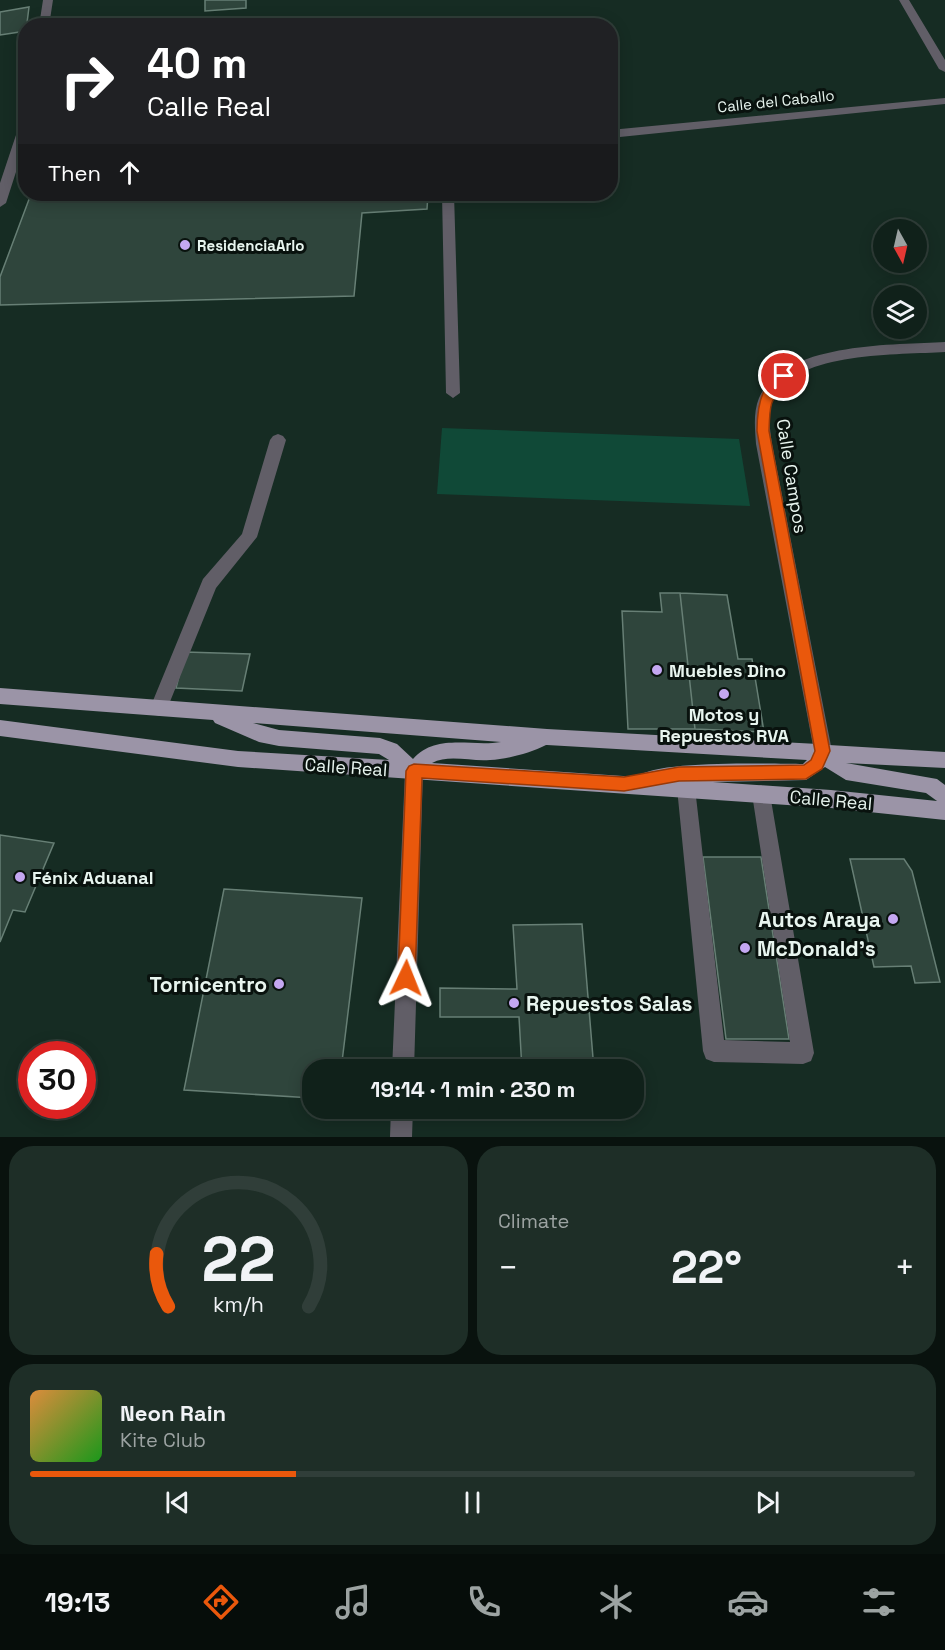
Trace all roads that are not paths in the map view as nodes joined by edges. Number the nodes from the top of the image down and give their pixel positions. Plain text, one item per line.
1 (48, 0) edge
2 (903, 0) edge
3 (45, 18) edge
4 (945, 69) edge
5 (945, 101) edge
6 (618, 133) edge
7 (18, 146) edge
8 (448, 201) edge
9 (0, 203) edge
10 (945, 347) edge
11 (453, 393) dead end
12 (278, 440) dead end
13 (0, 696) edge
14 (159, 708) junction
15 (209, 712) junction
16 (0, 728) edge
17 (547, 737) junction
18 (823, 751) junction
19 (945, 760) edge
20 (414, 771) junction
21 (624, 784) junction
22 (686, 788) junction
23 (761, 794) junction
24 (945, 796) edge
25 (945, 811) edge
26 (403, 1059) edge
27 (401, 1119) edge
28 (400, 1137) edge

1 - 3 street
2 - 4 street
5 - 6 street, Calle del Caballo
7 - 9 street
8 - 11 street
10 - 18 street, Calle Campos
12 - 14 street
13 - 14 main road
14 - 15 main road
15 - 17 main road
15 - 20 main road
16 - 20 main road, Calle Real
17 - 18 main road
17 - 20 main road
18 - 19 main road
18 - 21 main road
18 - 24 main road
20 - 21 main road, Calle Real
20 - 26 street
21 - 22 main road, Calle Real
22 - 23 main road, Calle Real
22 - 23 street
23 - 25 main road, Calle Real
27 - 28 street

